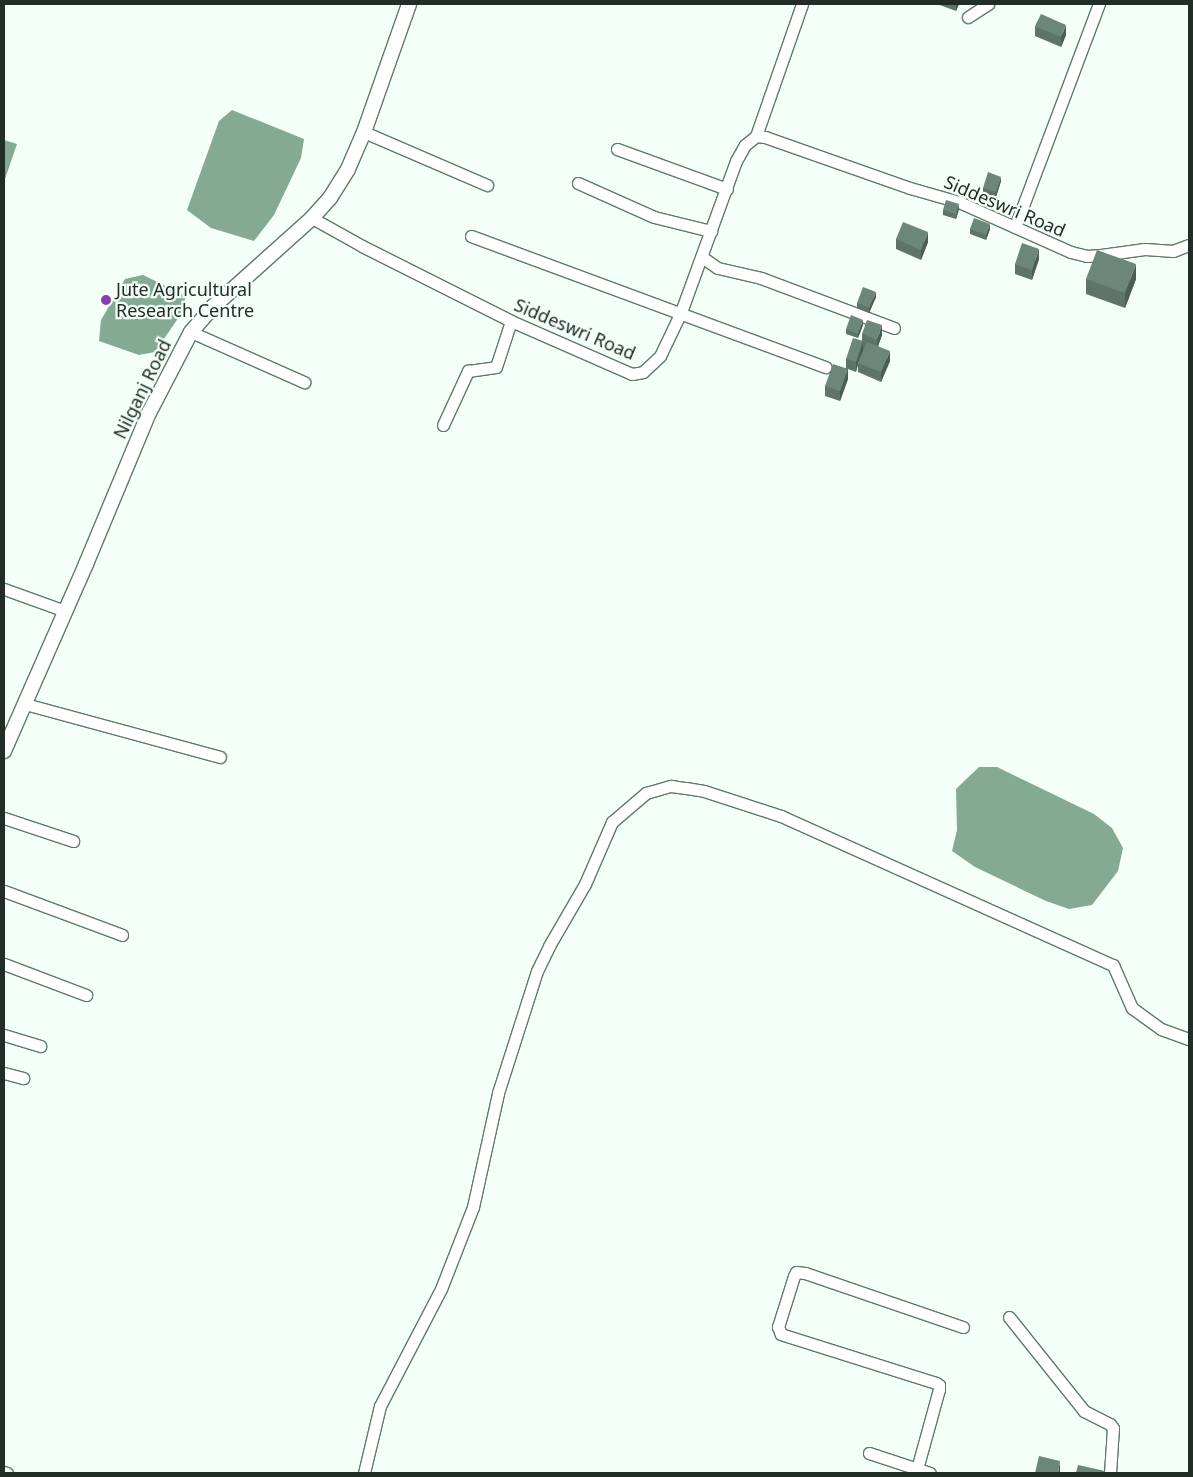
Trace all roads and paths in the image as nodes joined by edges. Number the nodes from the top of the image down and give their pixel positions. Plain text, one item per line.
1 (409, 4) edge
2 (802, 4) edge
3 (988, 4) edge
4 (1099, 4) edge
5 (968, 17) dead end
6 (364, 132) junction
7 (756, 136) junction
8 (617, 149) dead end
9 (578, 183) dead end
10 (487, 185) dead end
11 (727, 189) junction
12 (312, 218) junction
13 (1015, 228) junction
14 (711, 232) junction
15 (471, 236) dead end
16 (1189, 245) edge
17 (702, 256) junction
18 (681, 312) junction
19 (511, 321) junction
20 (894, 328) dead end
21 (191, 332) junction
22 (826, 366) dead end
23 (304, 382) dead end
24 (443, 425) dead end
25 (4, 589) edge
26 (65, 611) junction
27 (25, 704) junction
28 (4, 750) edge
29 (220, 757) dead end
30 (4, 818) edge
31 (74, 841) dead end
32 (4, 891) edge
33 (122, 935) dead end
34 (4, 964) edge
35 (86, 995) dead end
36 (4, 1035) edge
37 (1189, 1039) edge
38 (40, 1046) dead end
39 (4, 1073) edge
40 (22, 1078) dead end
41 (1010, 1317) dead end
42 (963, 1327) dead end
43 (869, 1453) dead end
44 (917, 1468) junction
45 (364, 1473) edge
46 (930, 1473) edge
47 (1110, 1473) edge

1 - 6 street, Nilganj Road
2 - 7 street, Siddeswri Road
3 - 5 street
4 - 13 street
6 - 10 street
6 - 12 street, Nilganj Road
7 - 11 street, Siddeswri Road
7 - 13 street, Siddeswri Road
8 - 11 street
9 - 14 street
11 - 14 street, Siddeswri Road
12 - 19 street, Siddeswri Road
12 - 21 street, Nilganj Road
13 - 16 street, Siddeswri Road
14 - 17 street, Siddeswri Road
15 - 18 street
17 - 18 street, Siddeswri Road
17 - 20 street
18 - 19 street, Siddeswri Road
18 - 22 street
19 - 24 street
21 - 23 street
21 - 26 street, Nilganj Road
25 - 26 street
26 - 27 street, Nilganj Road
27 - 28 street, Nilganj Road
27 - 29 street
30 - 31 street
32 - 33 street
34 - 35 street
36 - 38 street
37 - 45 street
39 - 40 street
41 - 47 street
42 - 44 street
43 - 44 street
44 - 46 street

